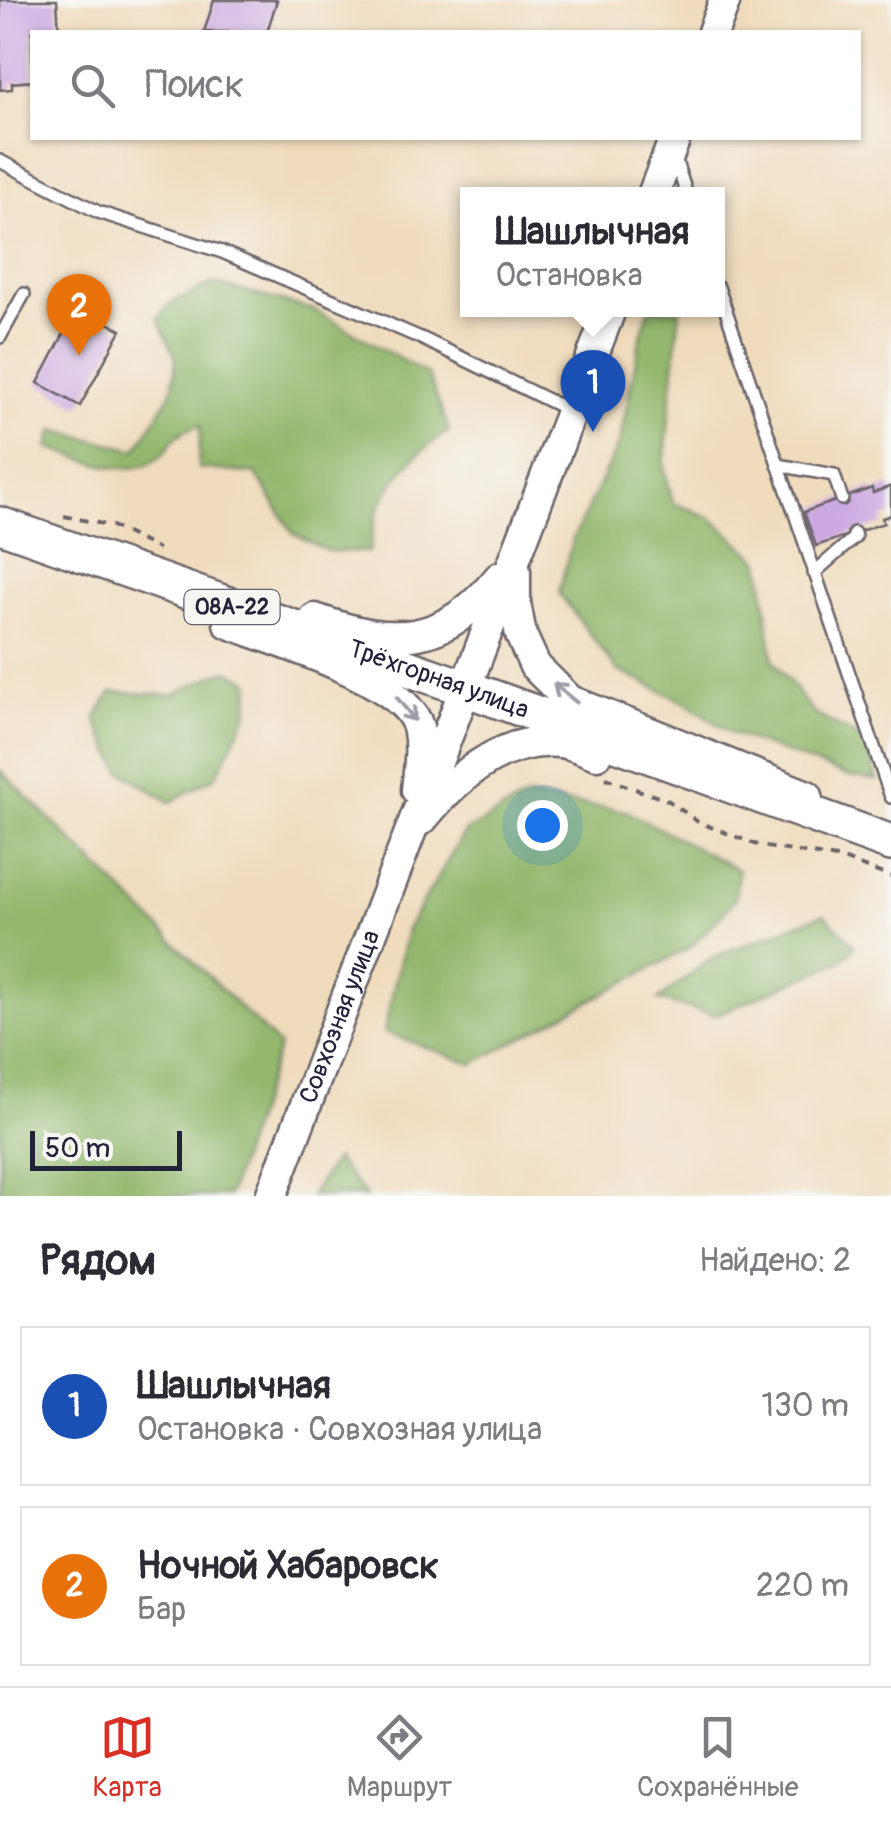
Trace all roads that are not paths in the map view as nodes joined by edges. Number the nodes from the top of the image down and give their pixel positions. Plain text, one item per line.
1 (725, 0) edge
2 (714, 30) edge
3 (673, 142) edge
4 (0, 162) edge
5 (656, 187) edge
6 (685, 187) edge
7 (24, 294) dead end
8 (725, 308) edge
9 (607, 317) edge
10 (0, 337) edge
11 (572, 412) junction
12 (778, 465) junction
13 (842, 499) dead end
14 (0, 525) edge
15 (854, 533) dead end
16 (515, 559) junction
17 (814, 573) junction
18 (465, 688) junction
19 (891, 797) edge
20 (408, 837) junction
21 (882, 840) edge
22 (272, 1196) edge

1 - 2 main road
3 - 5 main road
3 - 6 lane
4 - 11 lane
7 - 10 lane
8 - 12 lane
9 - 11 main road
11 - 16 main road
12 - 13 lane
12 - 17 lane
14 - 16 main road
14 - 18 highway, Трёхгорная улица / 08А-22
14 -> 20 main road
15 - 17 lane
16 - 18 main road
21 -> 16 main road
17 - 19 lane
18 - 20 main road
18 - 21 highway, Трёхгорная улица / 08А-22
20 - 21 main road
20 - 22 main road, Совхозная улица

